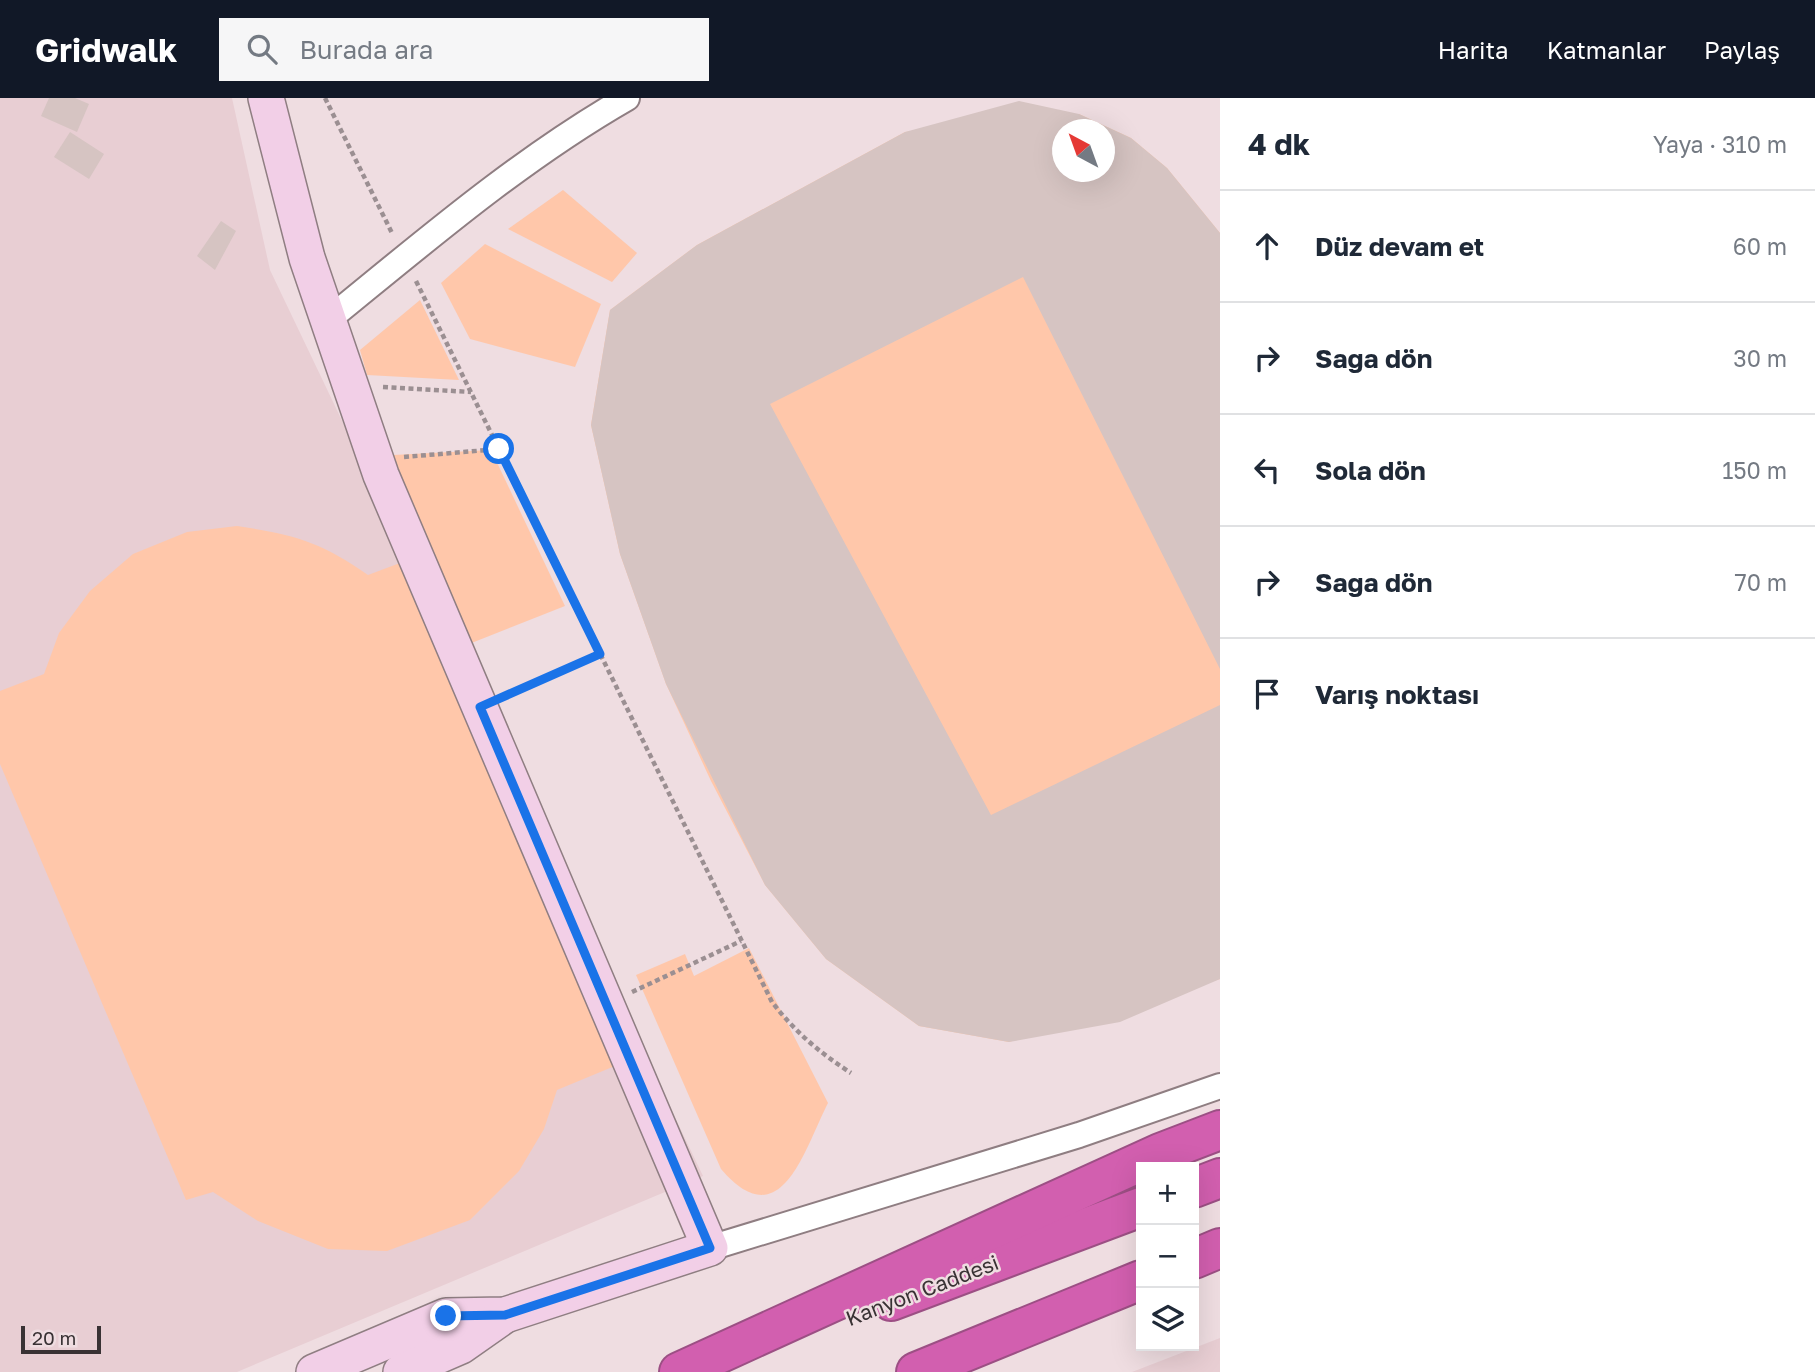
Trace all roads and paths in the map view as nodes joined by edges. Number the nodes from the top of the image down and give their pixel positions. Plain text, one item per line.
1 (266, 98) edge
2 (326, 98) edge
3 (627, 98) edge
4 (405, 258) junction
5 (328, 320) junction
6 (351, 386) junction
7 (471, 392) junction
8 (499, 449) junction
9 (376, 459) junction
10 (600, 654) junction
11 (480, 707) junction
12 (742, 940) junction
13 (606, 1004) junction
14 (851, 1073) dead end
15 (1220, 1086) edge
16 (1220, 1130) edge
17 (1220, 1178) edge
18 (1199, 1186) edge
19 (1136, 1209) edge
20 (710, 1248) junction
21 (1220, 1248) edge
22 (1199, 1257) edge
23 (1136, 1282) edge
24 (505, 1315) junction
25 (314, 1372) edge
26 (401, 1372) edge
27 (679, 1372) edge
28 (703, 1372) edge
29 (916, 1372) edge

1 - 5 street
2 - 4 path
3 - 4 street
4 - 5 street
4 - 7 path
5 - 6 street
6 - 7 path
6 - 9 street
7 - 8 path
8 - 9 path
8 - 10 path
9 - 11 street
10 - 11 path
10 - 12 path
11 - 13 street
12 - 13 path
12 - 14 path
13 - 20 street
15 - 20 street
16 - 27 highway
17 - 18 highway
19 - 28 highway, Kanyon Caddesi
20 - 24 street
21 - 22 highway
23 - 29 highway
24 - 25 street
24 - 26 street

